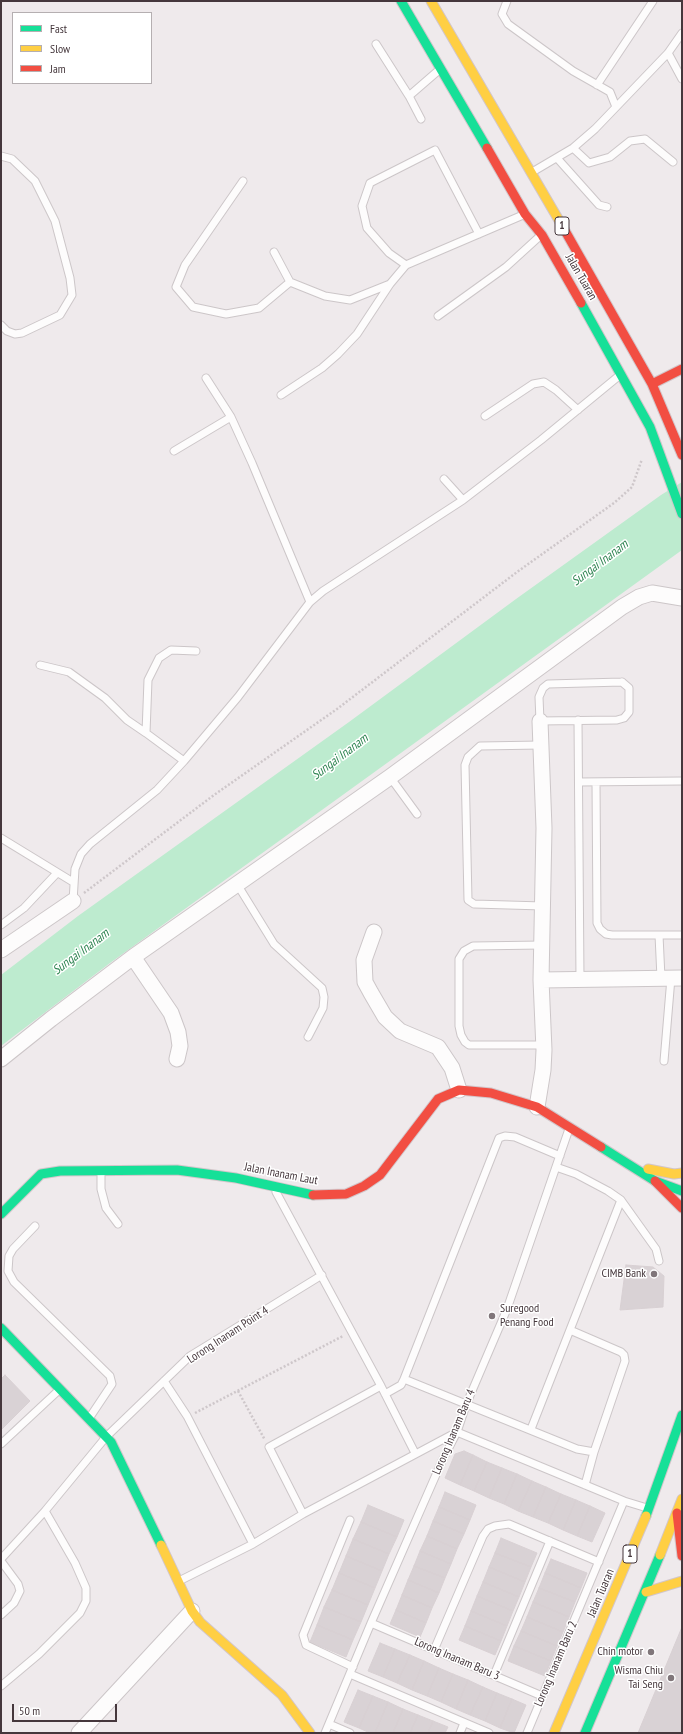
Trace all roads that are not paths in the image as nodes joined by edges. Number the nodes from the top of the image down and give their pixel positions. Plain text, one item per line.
1 (401, 1) edge
2 (507, 1) edge
3 (653, 1) edge
4 (431, 2) edge
5 (434, 26) dead end
6 (682, 33) edge
7 (376, 44) dead end
8 (668, 53) junction
9 (446, 58) dead end
10 (441, 68) junction
11 (682, 79) edge
12 (597, 85) junction
13 (409, 96) junction
14 (616, 107) junction
15 (421, 119) dead end
16 (573, 148) junction
17 (1, 156) edge
18 (557, 158) junction
19 (673, 162) dead end
20 (532, 172) junction
21 (243, 181) dead end
22 (607, 207) dead end
23 (526, 214) junction
24 (479, 234) junction
25 (542, 235) junction
26 (274, 252) dead end
27 (406, 265) junction
28 (290, 282) junction
29 (390, 284) junction
30 (438, 316) dead end
31 (1, 325) edge
32 (4, 333) edge
33 (682, 369) edge
34 (622, 374) junction
35 (206, 378) dead end
36 (652, 384) junction
37 (281, 395) dead end
38 (578, 410) junction
39 (231, 416) junction
40 (485, 416) dead end
41 (174, 451) dead end
42 (682, 455) edge
43 (444, 479) dead end
44 (462, 500) junction
45 (682, 514) edge
46 (682, 598) edge
47 (310, 602) junction
48 (196, 651) dead end
49 (40, 665) dead end
50 (578, 720) junction
51 (540, 721) junction
52 (146, 734) junction
53 (540, 745) junction
54 (184, 761) junction
55 (390, 777) junction
56 (682, 781) edge
57 (579, 782) junction
58 (596, 782) junction
59 (417, 814) dead end
60 (1, 838) edge
61 (57, 873) junction
62 (73, 882) junction
63 (237, 884) junction
64 (73, 901) joint
65 (543, 906) junction
66 (1, 925) edge
67 (374, 932) dead end
68 (658, 935) junction
69 (682, 935) edge
70 (542, 945) junction
71 (1, 950) edge
72 (133, 957) junction
73 (671, 978) edge
74 (542, 980) junction
75 (580, 980) junction
76 (308, 1037) dead end
77 (543, 1046) junction
78 (1, 1059) edge
79 (176, 1059) dead end
80 (664, 1061) dead end
81 (459, 1090) junction
82 (537, 1107) junction
83 (570, 1126) junction
84 (560, 1156) junction
85 (630, 1166) junction
86 (556, 1167) junction
87 (101, 1172) junction
88 (682, 1173) edge
89 (655, 1181) junction
90 (273, 1187) junction
91 (682, 1191) edge
92 (621, 1200) junction
93 (682, 1208) edge
94 (1, 1214) edge
95 (118, 1224) dead end
96 (35, 1226) dead end
97 (659, 1261) dead end
98 (322, 1275) junction
99 (1, 1328) edge
100 (570, 1330) junction
101 (404, 1378) junction
102 (164, 1381) junction
103 (382, 1386) junction
104 (60, 1388) junction
105 (385, 1394) junction
106 (466, 1405) junction
107 (682, 1415) edge
108 (89, 1419) junction
109 (531, 1429) junction
110 (457, 1432) junction
111 (106, 1437) junction
112 (1, 1444) edge
113 (594, 1452) junction
114 (415, 1453) junction
115 (584, 1485) junction
116 (682, 1499) edge
117 (624, 1501) junction
118 (649, 1509) junction
119 (45, 1511) junction
120 (677, 1513) junction
121 (303, 1514) junction
122 (350, 1520) dead end
123 (550, 1541) junction
124 (254, 1544) junction
125 (682, 1556) edge
126 (1, 1560) edge
127 (599, 1562) junction
128 (179, 1581) junction
129 (682, 1581) edge
130 (646, 1592) junction
131 (192, 1611) junction
132 (1, 1615) edge
133 (371, 1623) junction
134 (434, 1650) junction
135 (353, 1667) junction
136 (350, 1674) junction
137 (494, 1676) junction
138 (1, 1686) edge
139 (542, 1696) junction
140 (464, 1723) junction
141 (329, 1724) junction
142 (79, 1733) edge
143 (310, 1733) edge
144 (325, 1733) edge
145 (350, 1733) edge
146 (460, 1733) edge
147 (489, 1733) edge
148 (527, 1733) edge
149 (554, 1733) edge
150 (585, 1733) edge

1 - 10 main road, Jalan Tuaran / 1
2 - 12 lane
3 - 12 lane
4 - 5 main road
4 - 20 main road, Jalan Tuaran / 1
6 - 8 lane
7 - 13 lane
8 - 11 lane
8 - 14 lane
9 - 10 main road
10 - 13 lane
10 - 23 main road, Jalan Tuaran / 1
12 - 14 lane
13 - 15 lane
14 - 16 lane
16 - 18 lane
16 - 19 lane
17 - 32 lane
18 - 20 lane
18 - 22 lane
20 - 36 main road, Jalan Tuaran / 1
21 - 28 lane
23 - 24 lane
23 - 25 main road, Jalan Tuaran / 1
24 - 27 lane
24 - 27 lane
25 - 30 lane
25 - 34 main road, Jalan Tuaran / 1
26 - 28 lane
27 - 29 lane
28 - 29 lane
29 - 37 lane
31 - 32 lane
33 - 36 main road
34 - 38 lane
34 - 45 main road, Jalan Tuaran / 1
35 - 39 lane
36 - 42 main road, Jalan Tuaran / 1
38 - 40 lane
38 - 44 lane
39 - 41 lane
39 - 47 lane
43 - 44 lane
44 - 47 lane
46 - 55 street
47 - 54 lane
48 - 52 lane
49 - 52 lane
50 - 51 lane
50 - 51 lane
50 - 57 lane
51 - 53 street
52 - 54 lane
53 - 65 street
53 - 65 lane
54 - 62 lane
55 - 59 lane
55 - 63 street
56 - 58 lane
57 - 58 lane
57 - 75 lane
58 - 68 lane
60 - 61 lane
61 - 62 lane
61 - 66 lane
62 - 64 lane
63 - 72 street
63 - 76 lane
64 - 71 street
65 - 70 street
67 - 81 street
68 - 69 lane
68 - 73 lane
70 - 74 street
70 - 77 lane
72 - 78 street
72 - 79 street
73 - 75 street
73 - 80 lane
74 - 75 street
74 - 77 street
77 - 82 street
81 - 82 main road, Jalan Inanam Laut
81 - 90 main road, Jalan Inanam Laut
82 - 83 main road, Jalan Inanam Laut
83 - 84 lane, Lorong Inanam Baru 4
83 - 85 main road, Jalan Inanam Laut
84 - 86 lane, Lorong Inanam Baru 4
84 - 101 lane
85 - 88 main road, Jalan Inanam Laut
85 - 89 main road, Jalan Inanam Laut
86 - 92 lane
86 - 106 lane, Lorong Inanam Baru 4
87 - 90 main road, Jalan Inanam Laut
87 - 94 main road, Jalan Inanam Laut
87 - 95 lane
89 - 91 main road, Jalan Inanam Laut
89 - 93 main road
90 - 98 lane
92 - 97 lane
92 - 100 lane
96 - 108 lane
98 - 102 lane, Lorong Inanam Point 4
98 - 103 lane
99 - 104 main road
100 - 109 lane
100 - 113 lane
101 - 105 lane
101 - 106 lane
102 - 111 lane, Lorong Inanam Point 4
102 - 124 lane
103 - 105 lane
103 - 121 lane
104 - 108 main road
104 - 112 lane
105 - 114 lane
106 - 109 lane
106 - 110 lane, Lorong Inanam Baru 4
107 - 118 main road, Jalan Tuaran / 1
108 - 111 main road
109 - 113 lane
110 - 114 lane
110 - 115 lane
110 - 133 lane, Lorong Inanam Baru 4
111 - 119 lane, Lorong Inanam Point 4
111 - 128 main road
113 - 115 lane
114 - 121 lane
115 - 117 lane
116 - 120 main road
117 - 118 lane
117 - 127 lane, Lorong Inanam Baru 2
118 - 149 main road, Jalan Tuaran / 1
119 - 126 lane, Lorong Inanam Point 4
119 - 138 lane
120 - 125 main road
120 - 130 main road
121 - 124 lane
122 - 135 lane
123 - 127 lane
123 - 134 lane
123 - 137 lane
124 - 128 lane
126 - 132 lane
127 - 139 lane, Lorong Inanam Baru 2
128 - 131 main road
129 - 130 main road
130 - 150 main road
131 - 142 street
131 - 143 main road
133 - 134 lane, Lorong Inanam Baru 3
133 - 135 lane, Lorong Inanam Baru 4
134 - 137 lane, Lorong Inanam Baru 3
135 - 136 lane, Lorong Inanam Baru 4
136 - 140 lane
136 - 141 lane, Lorong Inanam Baru 4
137 - 139 lane, Lorong Inanam Baru 3
139 - 148 lane, Lorong Inanam Baru 2
140 - 146 lane
140 - 147 lane
141 - 144 lane, Lorong Inanam Baru 4
141 - 145 lane

